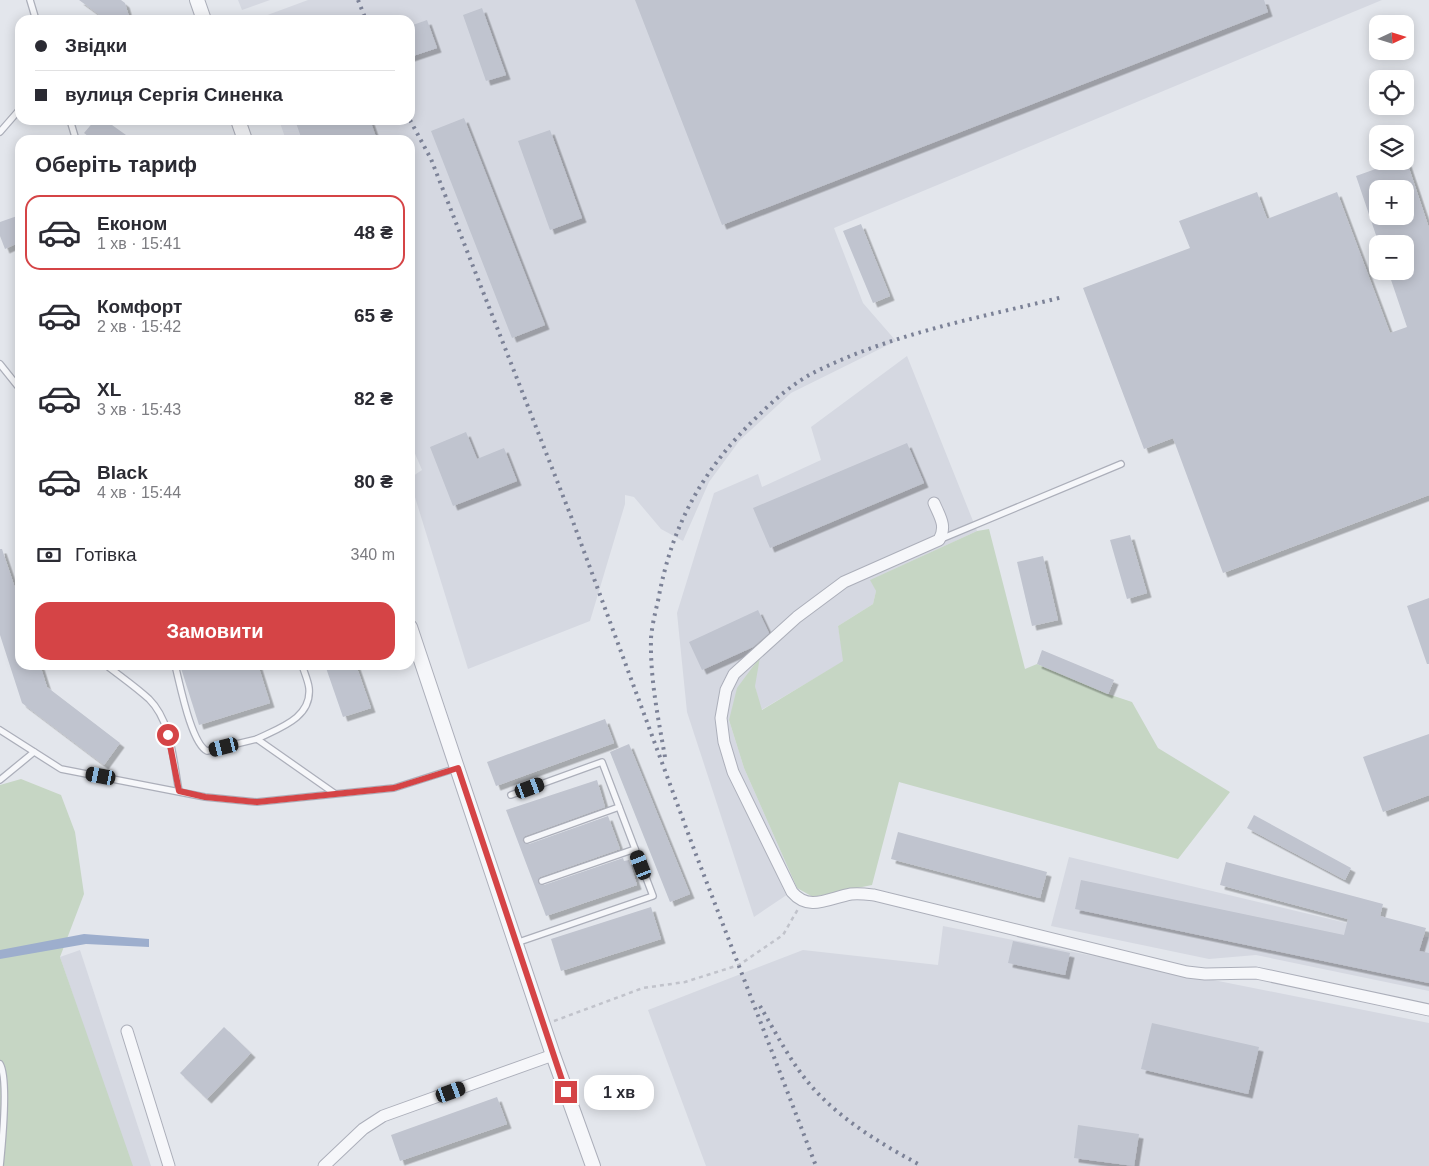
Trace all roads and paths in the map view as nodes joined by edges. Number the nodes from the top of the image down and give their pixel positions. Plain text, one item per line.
1 (30, 0) edge
2 (197, 0) edge
3 (34, 15) edge
4 (202, 15) edge
5 (15, 115) edge
6 (0, 132) edge
7 (0, 364) edge
8 (15, 383) edge
9 (1121, 464) dead end
10 (934, 503) dead end
11 (939, 540) junction
12 (415, 641) edge
13 (112, 670) edge
14 (176, 670) edge
15 (304, 670) edge
16 (0, 730) edge
17 (257, 739) junction
18 (34, 752) junction
19 (458, 768) junction
20 (0, 780) edge
21 (179, 791) junction
22 (334, 794) junction
23 (511, 794) dead end
24 (619, 808) junction
25 (527, 840) dead end
26 (635, 849) junction
27 (542, 881) dead end
28 (802, 901) junction
29 (516, 943) junction
30 (1429, 1010) edge
31 (543, 1025) junction
32 (127, 1031) dead end
33 (553, 1055) junction
34 (0, 1064) edge
35 (0, 1166) edge
36 (169, 1166) edge
37 (324, 1166) edge
38 (593, 1166) edge

1 - 3 lane
2 - 4 street
5 - 6 lane
7 - 8 lane
9 - 11 lane
10 - 11 street
11 - 28 street
12 - 19 street
13 - 21 lane
14 - 17 lane
15 - 17 lane
16 - 18 lane
17 - 22 lane
18 - 20 lane
18 - 21 lane
19 - 22 lane
19 - 29 street
21 - 22 lane
23 - 24 lane
24 - 25 lane
24 - 26 lane
26 - 27 lane
26 - 29 lane
28 - 30 street
28 - 31 path
29 - 31 street
31 - 33 street
32 - 36 street
33 - 37 street
33 - 38 street
34 - 35 lane

